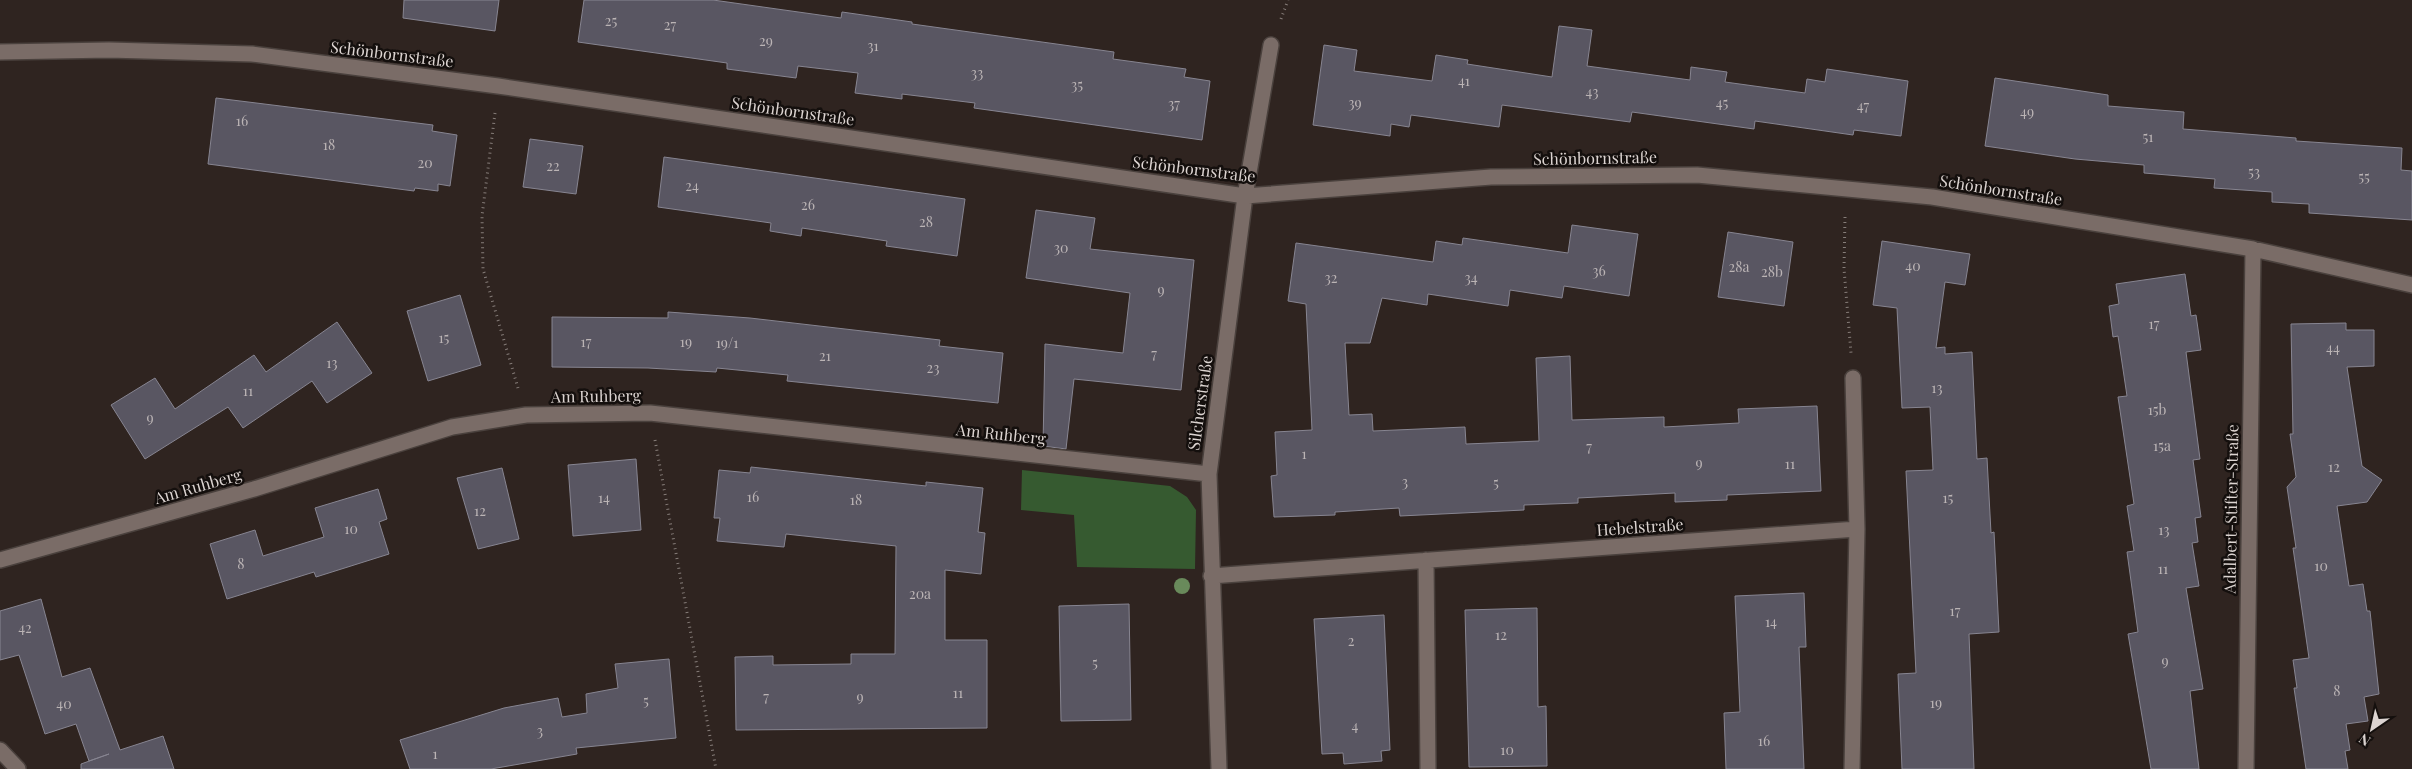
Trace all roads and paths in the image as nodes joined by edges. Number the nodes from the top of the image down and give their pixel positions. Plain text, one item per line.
1 (1271, 45) dead end
2 (0, 52) edge
3 (498, 86) junction
4 (1845, 189) junction
5 (1245, 196) junction
6 (2253, 249) junction
7 (2412, 285) edge
8 (1854, 378) joint
9 (650, 413) junction
10 (526, 415) junction
11 (1208, 474) junction
12 (1857, 529) junction
13 (0, 560) edge
14 (1426, 560) junction
15 (1211, 576) junction
16 (0, 750) edge
17 (18, 769) edge
18 (716, 769) edge
19 (1219, 769) edge
20 (1428, 769) edge
21 (1852, 769) edge
22 (2246, 769) edge

1 - 5 street, Silcherstraße
2 - 3 street, Schönbornstraße
3 - 5 street, Schönbornstraße
3 - 10 path
4 - 5 street, Schönbornstraße
4 - 6 street, Schönbornstraße
4 - 8 path
5 - 11 street, Silcherstraße
6 - 7 street, Schönbornstraße
6 - 22 street, Adalbert-Stifter-Straße
8 - 12 street
9 - 10 street, Am Ruhberg
9 - 11 street, Am Ruhberg
9 - 18 path
10 - 13 street, Am Ruhberg
11 - 15 street, Silcherstraße
12 - 14 street, Hebelstraße
12 - 21 street
14 - 15 street, Hebelstraße
14 - 20 street
15 - 19 street, Silcherstraße
16 - 17 street

